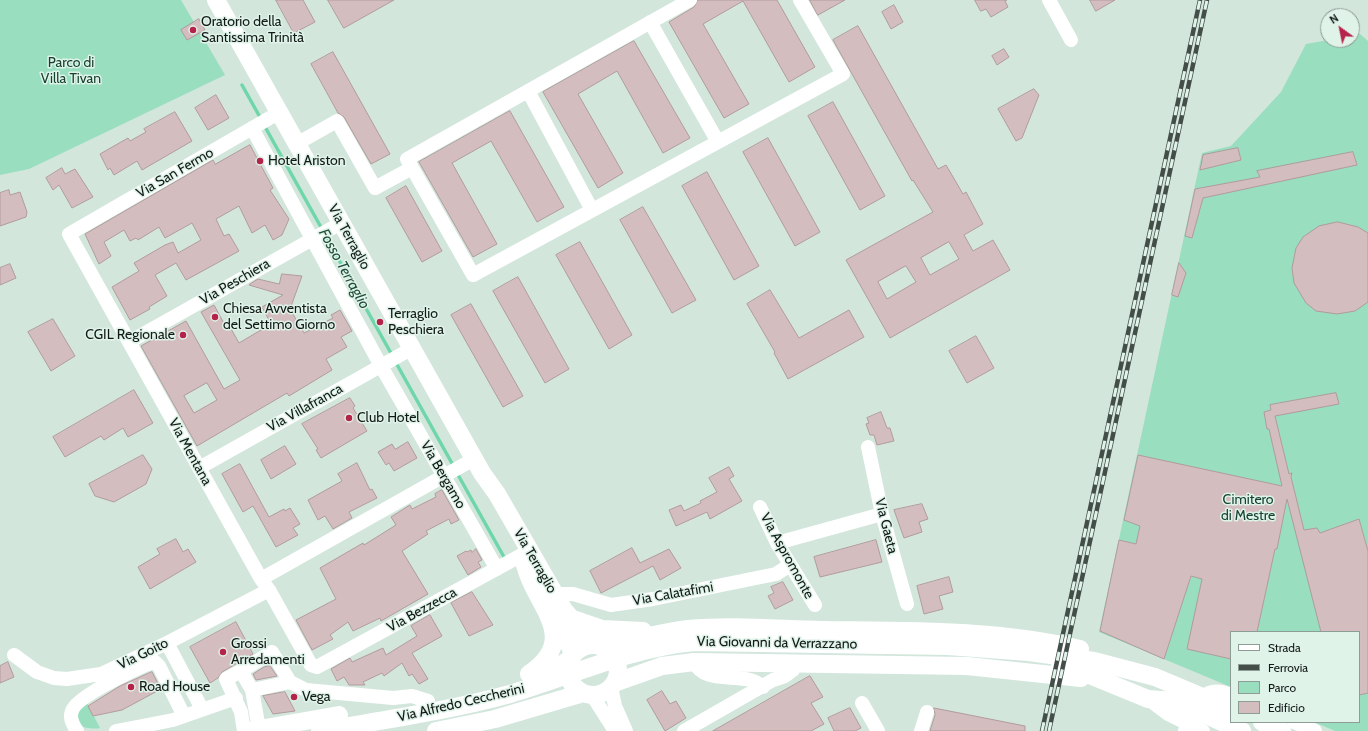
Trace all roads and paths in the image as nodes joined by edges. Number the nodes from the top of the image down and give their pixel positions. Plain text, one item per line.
1 (216, 0) edge
2 (690, 0) edge
3 (800, 0) edge
4 (1049, 0) edge
5 (650, 22) junction
6 (1071, 40) dead end
7 (528, 91) junction
8 (265, 121) junction
9 (718, 142) junction
10 (298, 144) junction
11 (412, 168) junction
12 (592, 210) junction
13 (336, 225) junction
14 (69, 234) joint
15 (315, 237) junction
16 (129, 342) junction
17 (406, 352) junction
18 (384, 364) junction
19 (868, 447) dead end
20 (473, 466) junction
21 (199, 468) junction
22 (447, 475) junction
23 (760, 507) dead end
24 (882, 514) junction
25 (777, 543) junction
26 (525, 557) junction
27 (790, 565) junction
28 (497, 569) junction
29 (265, 585) junction
30 (554, 594) junction
31 (907, 604) dead end
32 (815, 605) dead end
33 (570, 618) junction
34 (670, 632) junction
35 (167, 643) junction
36 (596, 645) junction
37 (1029, 650) junction
38 (14, 655) dead end
39 (572, 656) junction
40 (694, 662) junction
41 (314, 667) joint
42 (127, 669) junction
43 (1094, 669) junction
44 (793, 670) dead end
45 (241, 671) junction
46 (1155, 677) junction
47 (772, 678) junction
48 (290, 682) junction
49 (612, 685) junction
50 (529, 687) junction
51 (252, 690) junction
52 (587, 694) junction
53 (1230, 695) edge
54 (236, 698) junction
55 (1148, 699) junction
56 (428, 700) junction
57 (862, 703) dead end
58 (202, 709) junction
59 (1230, 709) edge
60 (927, 712) dead end
61 (184, 716) junction
62 (1264, 723) edge
63 (1296, 723) edge
64 (380, 727) edge
65 (250, 730) edge
66 (76, 731) edge
67 (116, 731) edge
68 (320, 731) edge
69 (436, 731) edge
70 (615, 731) edge
71 (626, 731) edge
72 (684, 731) edge
73 (878, 731) edge
74 (922, 731) edge
75 (1185, 731) edge
76 (1203, 731) edge
77 (1242, 731) edge
78 (1282, 731) edge
79 (1315, 731) edge

1 - 8 main road, Via Terraglio
2 - 5 street
3 - 9 street
4 - 6 street
5 - 7 street
5 - 9 street
7 - 11 street
7 - 12 street
8 - 10 main road, Via Terraglio
8 - 14 street, Via San Fermo
8 - 15 street, Via Bergamo
9 - 12 street
10 - 11 street
10 - 13 main road, Via Terraglio
11 - 12 street
13 - 15 street, Via Peschiera
13 - 17 main road, Via Terraglio
14 - 16 street, Via Mentana
15 - 16 street, Via Peschiera
15 - 18 street, Via Bergamo
16 - 21 street, Via Mentana
17 - 18 street, Via Villafranca
17 - 20 main road, Via Terraglio
18 - 21 street, Via Villafranca
18 - 22 street, Via Bergamo
19 - 24 street, Via Gaeta
20 - 22 street, Via Goito
20 - 26 main road, Via Terraglio
21 - 29 street, Via Mentana
22 - 28 street, Via Bergamo
22 - 29 street, Via Goito
23 - 25 street, Via Aspromonte
24 - 25 street
24 - 31 street, Via Gaeta
25 - 27 street, Via Aspromonte
26 - 28 street, Via Bezzecca
26 - 30 main road, Via Terraglio
26 - 39 main road, Via Terraglio
26 - 50 main road
27 - 30 street, Via Calatafimi
27 - 32 street, Via Aspromonte
28 - 41 street, Via Bezzecca
29 - 35 street, Via Goito
29 - 41 street, Via Mentana
30 - 33 main road, Via Terraglio
33 - 34 main road
33 - 36 main road, Via Terraglio
34 - 36 main road
34 - 37 main road
35 - 42 street, Via Goito
35 - 58 street
36 - 39 main road
36 - 49 main road
37 - 43 main road
37 - 43 main road
37 - 46 main road
37 - 50 main road, Via Giovanni da Verrazzano
38 - 42 street, Via Goito
39 - 50 main road
39 - 52 main road
40 - 43 main road
40 - 47 street
40 - 49 main road
42 - 61 street
42 - 66 street
43 - 46 main road
43 - 55 main road
44 - 47 street
45 - 48 street
45 - 51 street
45 - 54 street
46 - 59 main road
47 - 72 street
48 - 51 street
48 - 56 street
49 - 52 main road
49 - 71 street
50 - 56 main road
50 - 64 main road, Via Alfredo Ceccherini
51 - 65 street
52 - 69 main road
52 - 70 street
53 - 75 street
54 - 58 street
54 - 65 street
55 - 76 street
55 - 77 main road
56 - 65 main road
57 - 73 street
58 - 61 street
60 - 74 street
61 - 67 street
62 - 78 main road
63 - 79 street
64 - 68 main road, Via Alfredo Ceccherini

